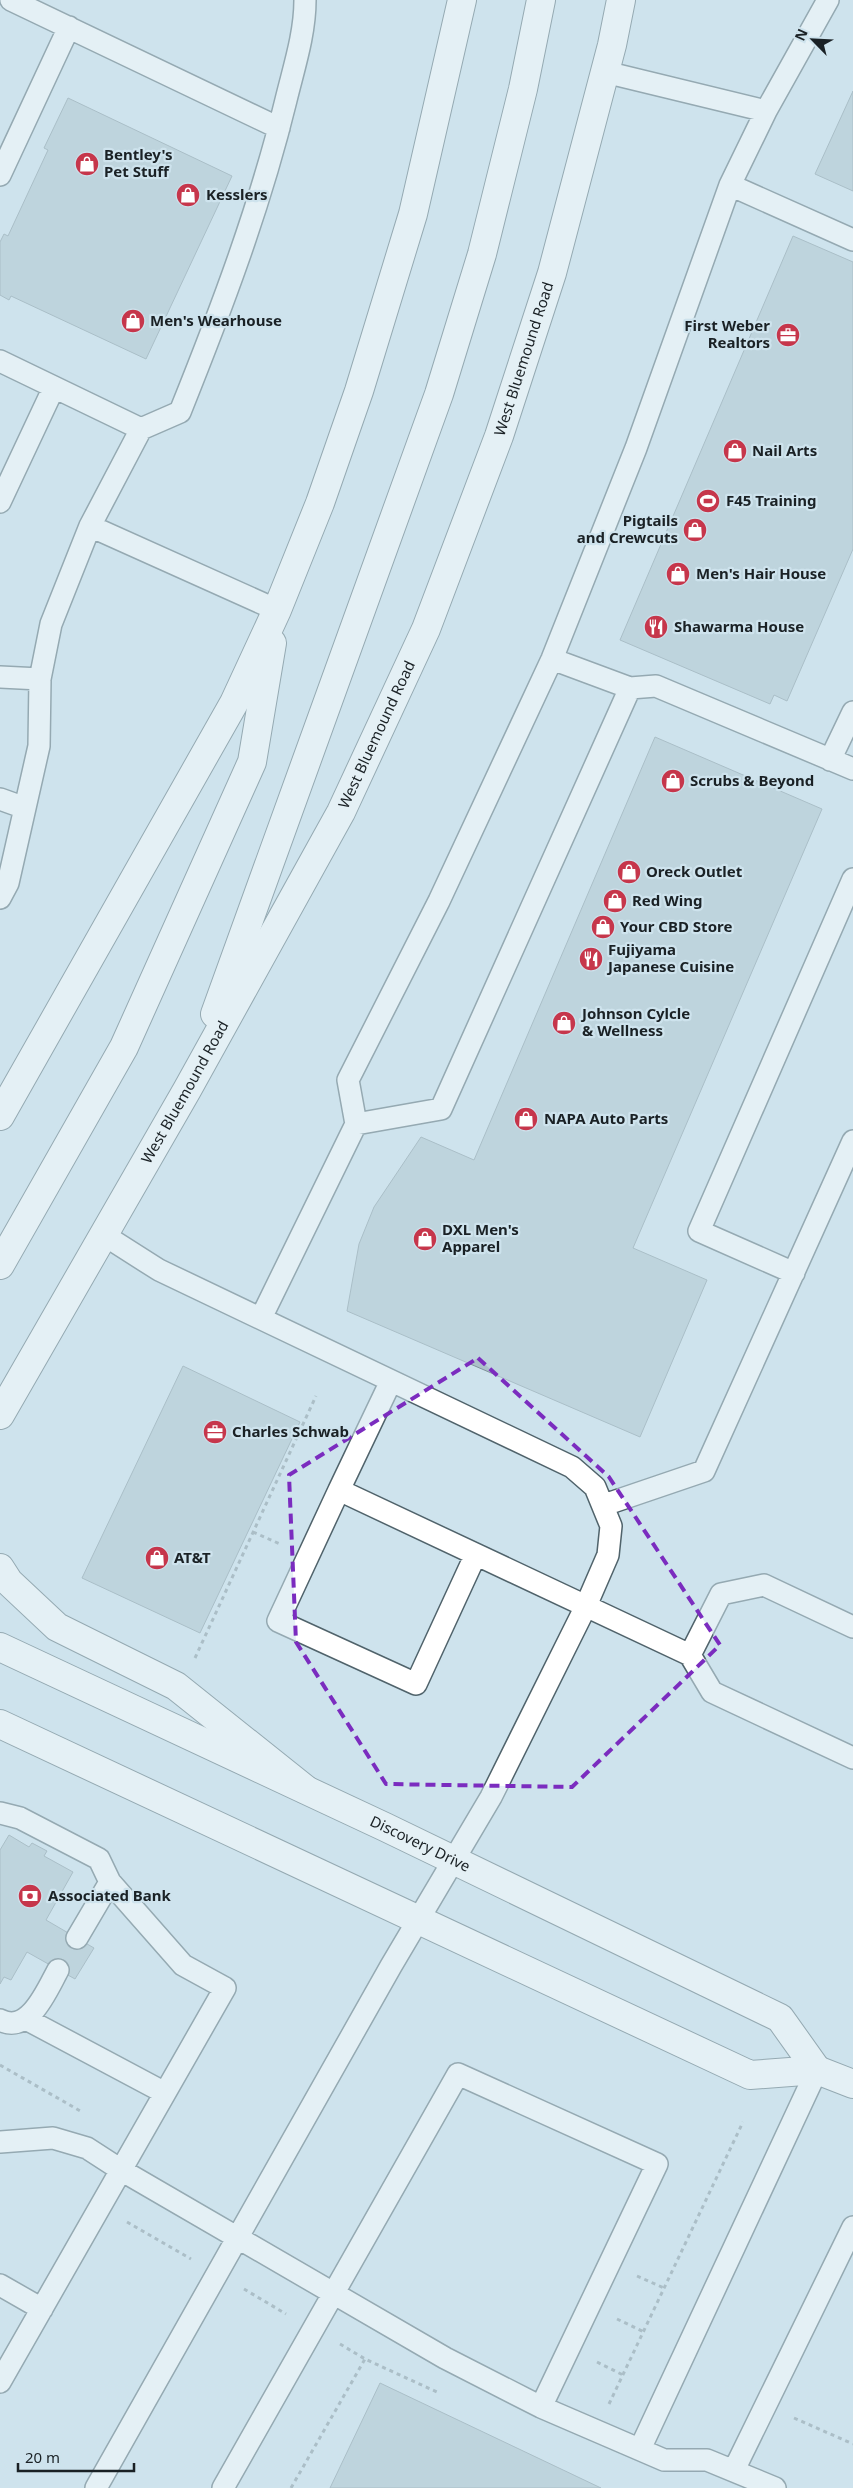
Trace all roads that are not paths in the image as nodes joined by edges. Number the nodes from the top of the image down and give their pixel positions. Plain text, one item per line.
1 (11, 0) edge
2 (305, 0) edge
3 (462, 0) edge
4 (541, 0) edge
5 (620, 0) edge
6 (828, 0) edge
7 (68, 27) junction
8 (605, 72) junction
9 (766, 111) junction
10 (279, 128) junction
11 (0, 174) edge
12 (730, 185) junction
13 (853, 240) edge
14 (0, 361) edge
15 (54, 387) junction
16 (141, 429) junction
17 (0, 502) edge
18 (90, 526) junction
19 (277, 610) junction
20 (552, 659) junction
21 (0, 677) edge
22 (40, 679) junction
23 (630, 688) junction
24 (853, 712) edge
25 (830, 760) junction
26 (853, 769) edge
27 (0, 799) edge
28 (25, 808) junction
29 (853, 879) edge
30 (0, 898) edge
31 (187, 1090) junction
32 (0, 1116) edge
33 (356, 1124) junction
34 (853, 1142) edge
35 (104, 1235) junction
36 (0, 1265) edge
37 (794, 1273) junction
38 (261, 1318) junction
39 (391, 1381) junction
40 (0, 1415) edge
41 (338, 1490) junction
42 (604, 1505) junction
43 (475, 1556) junction
44 (0, 1568) edge
45 (585, 1608) junction
46 (853, 1627) edge
47 (0, 1648) edge
48 (690, 1656) junction
49 (0, 1724) edge
50 (853, 1758) edge
51 (305, 1789) junction
52 (0, 1813) edge
53 (454, 1860) junction
54 (110, 1882) junction
55 (419, 1920) junction
56 (77, 1938) dead end
57 (58, 1970) dead end
58 (26, 2019) junction
59 (0, 2020) edge
60 (817, 2070) junction
61 (853, 2084) edge
62 (165, 2094) junction
63 (0, 2142) edge
64 (121, 2170) junction
65 (853, 2227) edge
66 (237, 2239) junction
67 (0, 2285) edge
68 (333, 2295) junction
69 (42, 2309) junction
70 (0, 2382) edge
71 (541, 2406) junction
72 (640, 2449) junction
73 (734, 2470) junction
74 (96, 2488) edge
75 (223, 2488) edge
76 (775, 2488) edge

1 - 7 lane
2 - 10 lane
3 - 19 main road
4 - 31 main road
5 - 8 main road, West Bluemound Road
6 - 9 lane
7 - 10 lane
7 - 11 lane
8 - 9 lane
8 - 31 main road, West Bluemound Road
9 - 12 lane
10 - 16 lane
12 - 13 lane
12 - 20 lane
14 - 15 lane
15 - 16 lane
15 - 17 lane
16 - 18 lane
18 - 19 lane
18 - 22 lane
19 - 32 main road
19 - 36 main road
20 - 23 lane
20 - 33 lane
21 - 22 lane
22 - 28 lane
23 - 25 lane
23 - 33 lane
24 - 25 lane
25 - 26 lane
27 - 28 lane
28 - 30 lane
29 - 37 lane
31 - 35 main road, West Bluemound Road
33 - 38 lane
34 - 37 lane
35 - 38 lane
35 - 40 main road, West Bluemound Road
37 - 42 lane
38 - 39 lane
39 - 41 lane
39 - 42 lane
41 - 43 lane
41 - 43 lane
42 - 45 lane
43 - 45 lane
44 - 51 main road
45 - 48 lane
45 - 53 lane
46 - 48 lane
47 - 51 main road, Discovery Drive
48 - 50 lane
49 - 55 main road
51 - 53 main road, Discovery Drive
52 - 54 lane
53 - 55 lane
53 - 60 main road, Discovery Drive
54 - 56 lane
54 - 62 lane
55 - 60 main road
55 - 66 lane
57 - 58 lane
58 - 59 lane
58 - 62 lane
60 - 61 main road
60 - 72 lane
62 - 64 lane
63 - 64 lane
64 - 66 lane
64 - 69 lane
65 - 73 lane
66 - 68 lane
66 - 74 lane
67 - 69 lane
68 - 71 lane
68 - 71 lane
68 - 75 lane
69 - 70 lane
71 - 72 lane
72 - 73 lane
73 - 76 lane

